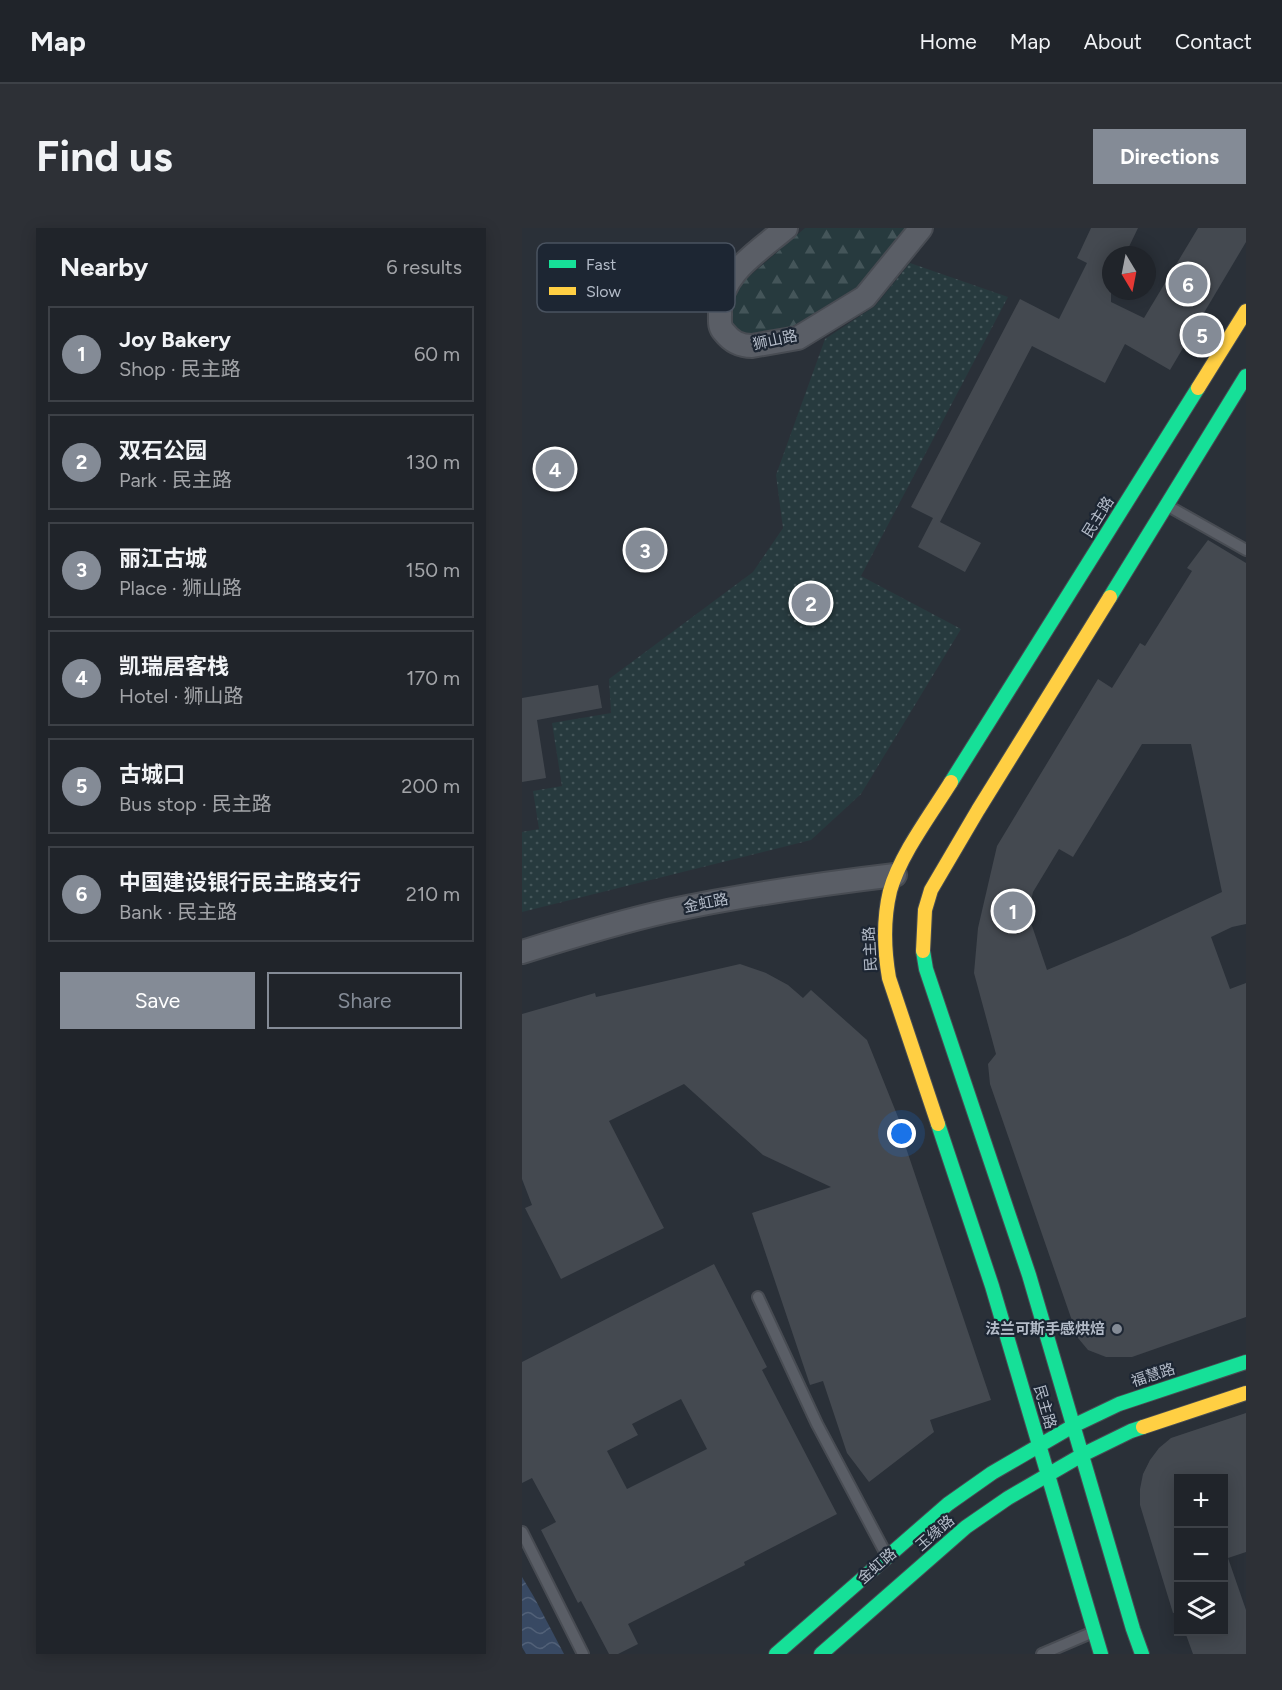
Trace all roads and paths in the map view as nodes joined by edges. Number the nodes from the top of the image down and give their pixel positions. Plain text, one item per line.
1 (786, 228) edge
2 (921, 228) edge
3 (735, 271) edge
4 (1246, 310) edge
5 (720, 312) edge
6 (1246, 376) edge
7 (1166, 505) junction
8 (1246, 550) edge
9 (895, 875) junction
10 (522, 952) edge
11 (758, 1297) dead end
12 (1246, 1362) edge
13 (1246, 1393) edge
14 (1073, 1426) junction
15 (1039, 1445) junction
16 (1082, 1455) junction
17 (1048, 1474) junction
18 (522, 1532) edge
19 (887, 1557) junction
20 (1094, 1631) junction
21 (1048, 1653) edge
22 (583, 1654) edge
23 (776, 1654) edge
24 (821, 1654) edge
25 (1101, 1654) edge
26 (1142, 1654) edge

1 - 3 street, 狮山路
2 - 5 street, 狮山路
4 - 9 main road, 民主路
6 - 7 main road, 民主路
7 - 8 lane
7 - 14 main road, 民主路
9 - 10 street, 金虹路
9 - 15 main road, 民主路
11 - 19 lane
12 - 14 main road, 福慧路
13 - 16 main road
14 - 15 main road, 金虹路
14 - 16 main road, 民主路
15 - 17 main road, 民主路
15 - 19 main road, 金虹路
16 - 17 main road, 玉缘路
16 - 26 main road, 民主路
17 - 20 main road, 民主路
17 - 24 main road, 玉缘路
18 - 22 lane
19 - 23 main road, 金虹路
20 - 21 lane
20 - 25 main road, 民主路

